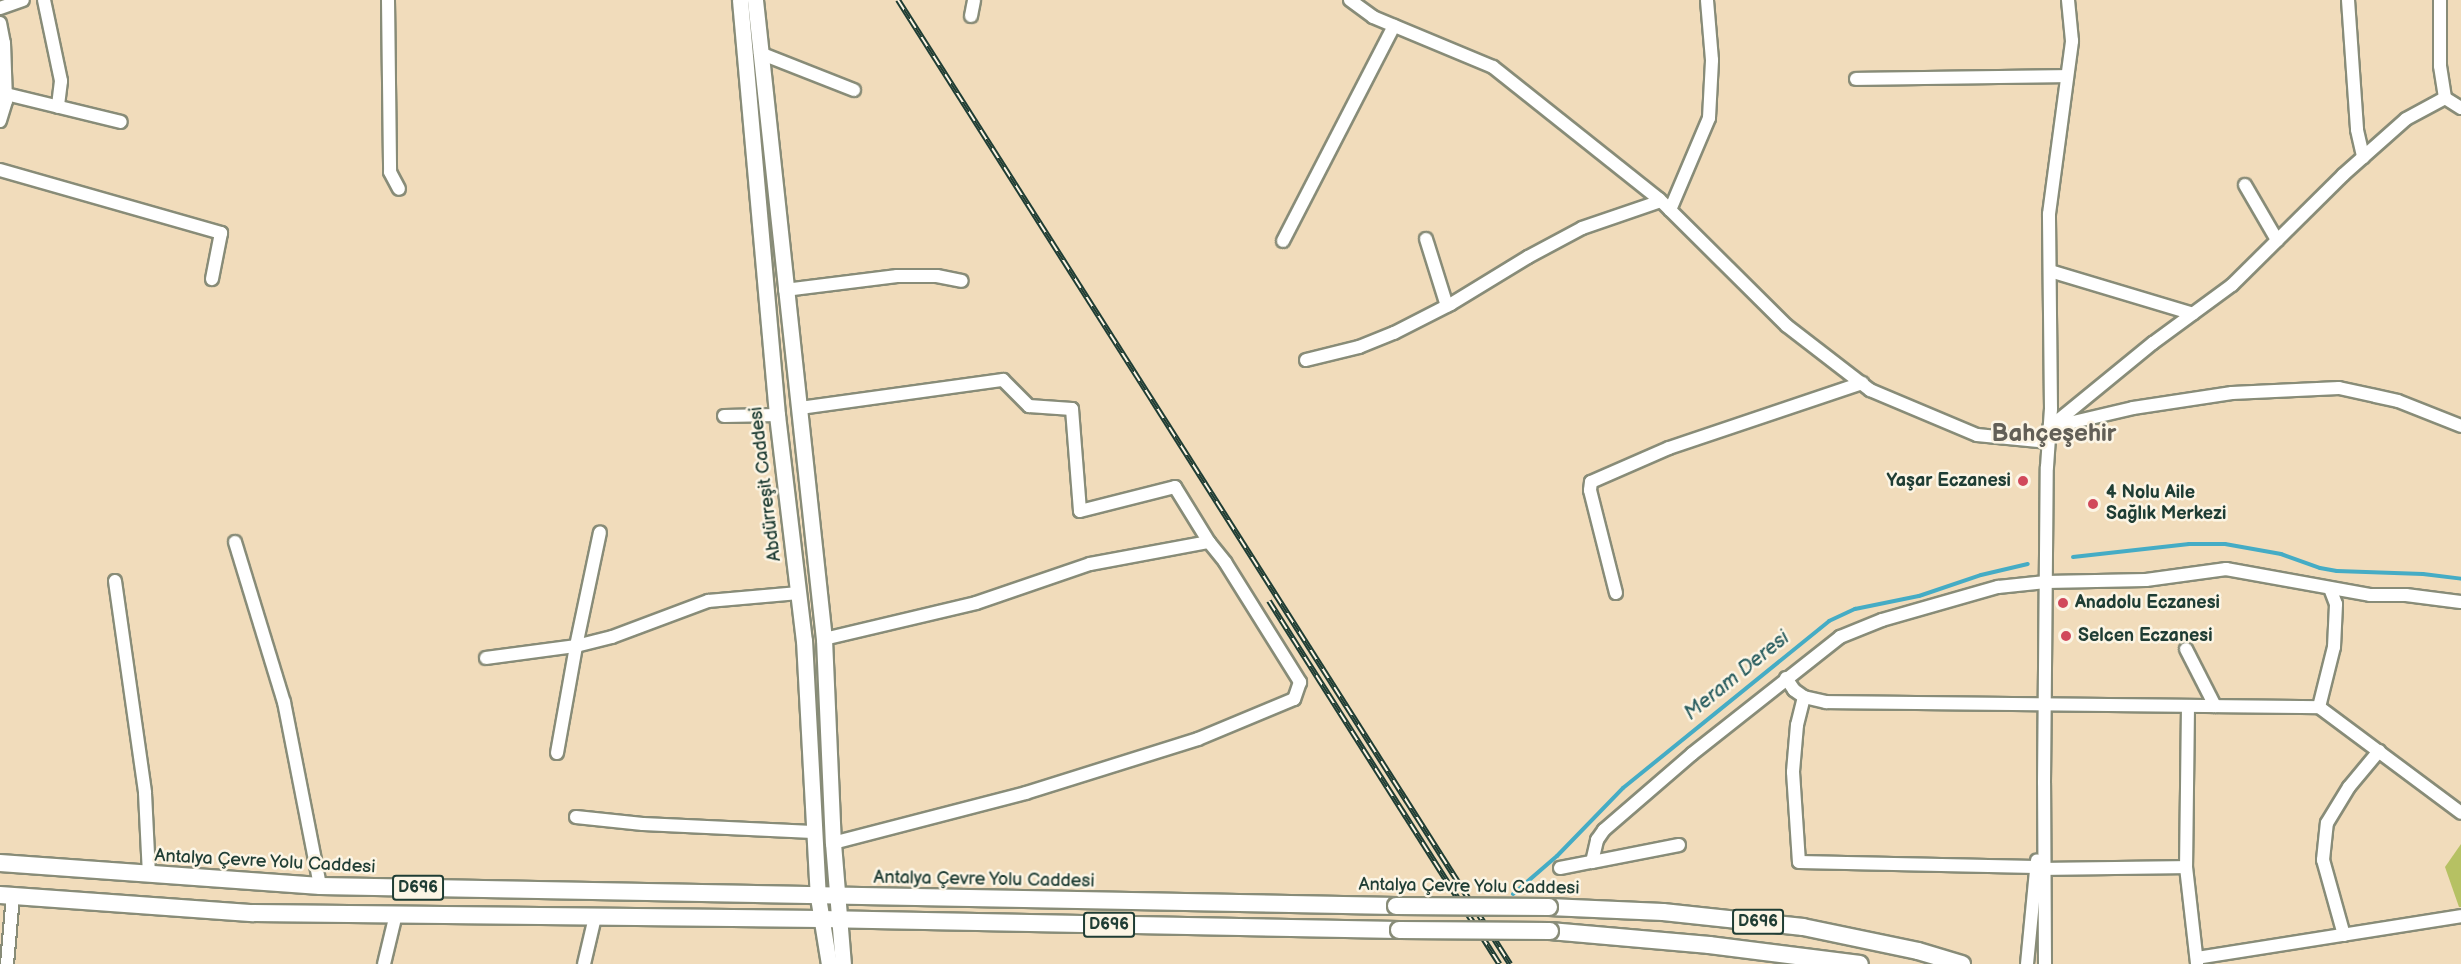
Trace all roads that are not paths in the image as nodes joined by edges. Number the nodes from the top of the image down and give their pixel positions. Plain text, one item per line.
1 (23, 0) edge
2 (44, 0) edge
3 (388, 0) edge
4 (740, 0) edge
5 (755, 0) edge
6 (974, 0) edge
7 (1350, 0) edge
8 (1707, 0) edge
9 (2068, 0) edge
10 (2348, 0) edge
11 (2440, 0) edge
12 (0, 8) edge
13 (971, 16) dead end
14 (0, 23) edge
15 (1394, 26) junction
16 (760, 53) junction
17 (2067, 76) junction
18 (1856, 80) dead end
19 (854, 90) dead end
20 (6, 94) junction
21 (2445, 98) junction
22 (58, 107) junction
23 (2461, 108) edge
24 (0, 121) edge
25 (121, 122) dead end
26 (2362, 158) junction
27 (0, 170) edge
28 (2246, 185) dead end
29 (399, 189) dead end
30 (1666, 206) junction
31 (1426, 239) dead end
32 (2277, 240) junction
33 (1283, 241) dead end
34 (2050, 271) junction
35 (212, 279) dead end
36 (962, 281) dead end
37 (785, 290) junction
38 (1447, 306) junction
39 (2193, 314) junction
40 (1306, 360) dead end
41 (1862, 383) junction
42 (800, 408) junction
43 (724, 416) dead end
44 (777, 416) junction
45 (2461, 426) edge
46 (2049, 428) junction
47 (2049, 442) junction
48 (600, 532) dead end
49 (235, 542) dead end
50 (1209, 542) junction
51 (115, 581) dead end
52 (2046, 582) junction
53 (2330, 588) junction
54 (799, 593) junction
55 (1616, 593) dead end
56 (2461, 602) edge
57 (824, 639) junction
58 (576, 646) junction
59 (2186, 649) dead end
60 (486, 658) dead end
61 (1786, 678) junction
62 (1804, 698) junction
63 (2044, 704) junction
64 (2188, 706) junction
65 (2215, 706) junction
66 (2319, 707) junction
67 (2379, 752) junction
68 (557, 753) dead end
69 (2460, 809) edge
70 (576, 817) dead end
71 (813, 832) junction
72 (833, 843) junction
73 (1679, 845) dead end
74 (1592, 862) junction
75 (0, 863) edge
76 (2186, 867) junction
77 (1560, 868) dead end
78 (2040, 868) junction
79 (149, 875) junction
80 (320, 886) junction
81 (6, 896) edge
82 (818, 897) junction
83 (837, 897) junction
84 (396, 914) junction
85 (2461, 916) edge
86 (595, 917) junction
87 (820, 919) junction
88 (839, 920) junction
89 (2344, 935) junction
90 (2197, 961) edge
91 (7, 964) edge
92 (384, 964) edge
93 (584, 964) edge
94 (830, 964) edge
95 (843, 964) edge
96 (1860, 964) edge
97 (1962, 964) edge
98 (2027, 964) edge
99 (2044, 964) edge

1 - 12 street
2 - 22 street
3 - 29 street
4 - 44 main road, Abdürreşit Caddesi
5 - 16 main road
6 - 13 street
7 - 15 street
8 - 30 street
9 - 17 street
10 - 26 street
11 - 21 street
14 - 20 street
15 - 30 street
15 - 33 street
16 - 19 street
16 - 37 main road
17 - 18 street
17 - 34 street
20 - 22 street
20 - 24 street
21 - 23 street
21 - 26 street
22 - 25 street
26 - 32 street
27 - 35 street
28 - 32 street
30 - 38 street
30 - 41 street
31 - 38 street
32 - 39 street
34 - 39 street
34 - 46 street
36 - 37 street
37 - 42 main road
38 - 40 street
39 - 46 street
41 - 47 street
41 - 55 street
42 - 50 street
42 - 57 main road
43 - 44 street
44 - 54 main road, Abdürreşit Caddesi
45 - 46 street
46 - 47 street
47 - 52 street
48 - 58 street
49 - 80 street
50 - 57 street
50 - 72 street
51 - 79 street
52 - 53 street
52 - 61 street
52 - 63 street
53 - 56 street
53 - 66 street
54 - 58 street
54 - 71 main road, Abdürreşit Caddesi
57 - 72 main road
58 - 60 street
58 - 68 street
59 - 65 street
61 - 62 street
61 - 74 street
62 - 63 street
62 - 78 street
63 - 64 street
63 - 78 street
64 - 65 street
64 - 76 street
65 - 66 street
66 - 67 street
67 - 69 street
67 - 89 street
70 - 71 street
71 - 82 main road, Abdürreşit Caddesi
72 - 83 main road
73 - 74 street
74 - 77 street
75 - 79 highway, Antalya Çevre Yolu Caddesi / D696
76 - 78 street
76 - 90 street
78 - 98 street
78 - 99 street
79 - 80 highway, Antalya Çevre Yolu Caddesi / D696
80 - 82 highway, Antalya Çevre Yolu Caddesi / D696
81 - 84 highway, D696
81 - 91 street
82 - 83 highway, Antalya Çevre Yolu Caddesi / D696
82 - 87 main road, Abdürreşit Caddesi
83 - 88 main road
83 - 97 highway, Antalya Çevre Yolu Caddesi / D696, bridge
84 - 86 highway, D696
84 - 92 street
85 - 89 street
86 - 87 highway, D696
86 - 93 street
87 - 88 highway, D696
87 - 94 main road, Abdürreşit Caddesi
88 - 95 main road
88 - 96 highway, D696, bridge
89 - 90 street

